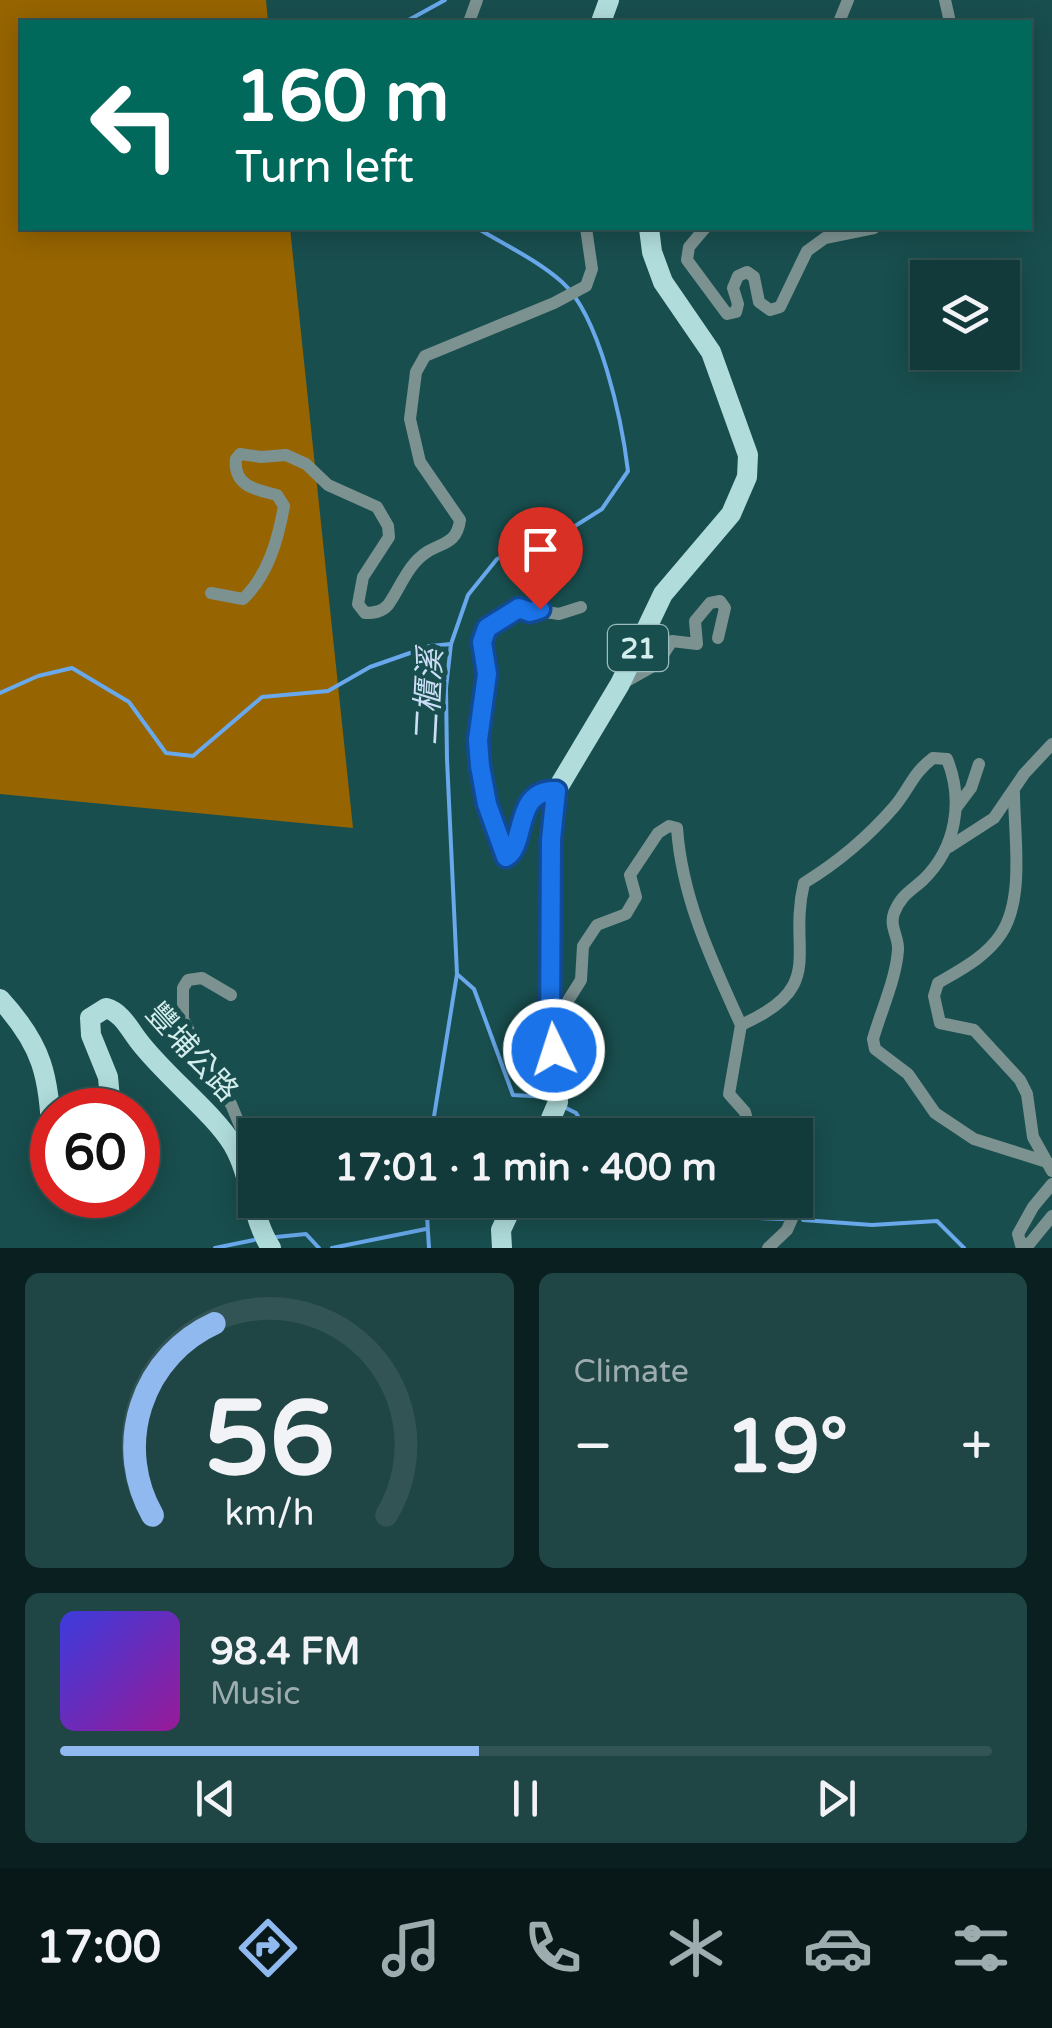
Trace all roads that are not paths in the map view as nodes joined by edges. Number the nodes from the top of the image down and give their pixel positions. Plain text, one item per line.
1 (586, 230) edge
2 (649, 230) edge
3 (703, 230) edge
4 (864, 230) edge
5 (212, 593) dead end
6 (581, 607) dead end
7 (718, 638) dead end
8 (620, 684) junction
9 (1052, 744) edge
10 (979, 764) dead end
11 (556, 791) junction
12 (1014, 793) junction
13 (956, 808) junction
14 (949, 847) junction
15 (231, 995) dead end
16 (0, 999) edge
17 (742, 1025) junction
18 (550, 1030) junction
19 (48, 1088) edge
20 (109, 1088) edge
21 (551, 1118) edge
22 (747, 1118) edge
23 (238, 1121) edge
24 (238, 1157) edge
25 (1049, 1167) edge
26 (1052, 1184) edge
27 (1052, 1216) edge
28 (258, 1218) edge
29 (507, 1218) edge
30 (793, 1218) edge
31 (270, 1248) edge
32 (502, 1248) edge
33 (768, 1248) edge

1 - 5 street
2 - 8 main road, 21
3 - 4 street
6 - 11 street
7 - 8 street
8 - 11 main road, 21
9 - 12 street
10 - 13 street
11 - 18 main road, 21
12 - 14 street
12 - 25 street
13 - 14 street
13 - 17 street
14 - 25 street
15 - 23 street
16 - 19 main road
17 - 18 street
17 - 22 street
18 - 21 main road, 21
20 - 24 main road, 豐埔公路
26 - 27 street
28 - 31 main road, 豐埔公路
29 - 32 main road
30 - 33 street

